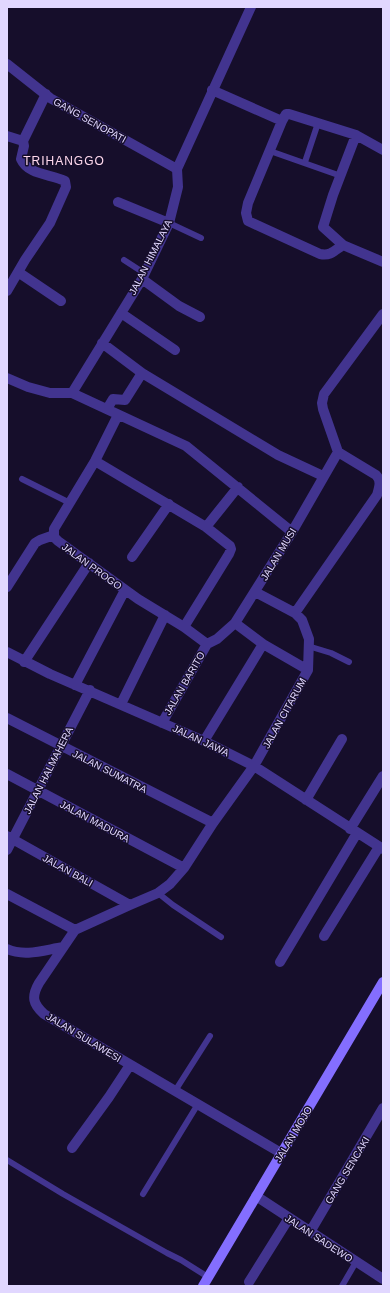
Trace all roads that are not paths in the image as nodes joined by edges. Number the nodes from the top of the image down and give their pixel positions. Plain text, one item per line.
1 (251, 7) edge
2 (7, 64) edge
3 (212, 90) junction
4 (46, 94) junction
5 (282, 122) junction
6 (318, 123) junction
7 (356, 135) junction
8 (7, 136) edge
9 (23, 141) junction
10 (383, 150) edge
11 (270, 151) junction
12 (305, 162) junction
13 (177, 169) junction
14 (341, 176) junction
15 (118, 202) dead end
16 (169, 223) junction
17 (201, 238) dead end
18 (343, 245) junction
19 (124, 260) dead end
20 (383, 262) edge
21 (18, 272) junction
22 (143, 276) junction
23 (7, 291) edge
24 (62, 301) dead end
25 (121, 313) junction
26 (383, 314) edge
27 (200, 317) dead end
28 (102, 342) junction
29 (175, 350) dead end
30 (142, 373) junction
31 (7, 378) edge
32 (72, 393) junction
33 (108, 409) junction
34 (118, 415) junction
35 (338, 452) junction
36 (94, 461) junction
37 (323, 476) junction
38 (22, 479) dead end
39 (238, 487) junction
40 (70, 503) junction
41 (169, 504) junction
42 (206, 527) junction
43 (292, 532) junction
44 (54, 535) junction
45 (132, 558) dead end
46 (89, 563) junction
47 (7, 587) edge
48 (125, 590) junction
49 (255, 592) junction
50 (295, 613) junction
51 (165, 615) junction
52 (234, 623) junction
53 (184, 627) junction
54 (207, 644) junction
55 (263, 644) junction
56 (308, 646) junction
57 (7, 652) edge
58 (24, 662) junction
59 (349, 662) dead end
60 (308, 670) junction
61 (75, 685) junction
62 (90, 690) junction
63 (121, 704) junction
64 (8, 720) edge
65 (162, 723) junction
66 (342, 739) dead end
67 (204, 741) junction
68 (61, 746) junction
69 (254, 766) junction
70 (7, 774) edge
71 (383, 776) edge
72 (38, 790) junction
73 (306, 800) junction
74 (213, 823) junction
75 (353, 831) junction
76 (10, 838) edge
77 (381, 848) edge
78 (7, 850) edge
79 (184, 868) junction
80 (158, 893) junction
81 (7, 894) edge
82 (130, 905) junction
83 (75, 930) junction
84 (324, 936) dead end
85 (221, 937) dead end
86 (63, 947) junction
87 (7, 949) edge
88 (280, 962) dead end
89 (383, 982) edge
90 (210, 1036) dead end
91 (130, 1065) junction
92 (175, 1091) junction
93 (198, 1104) junction
94 (383, 1108) edge
95 (72, 1148) dead end
96 (281, 1153) junction
97 (7, 1160) edge
98 (143, 1194) dead end
99 (256, 1196) junction
100 (289, 1218) junction
101 (310, 1232) junction
102 (356, 1262) junction
103 (383, 1279) edge
104 (205, 1282) edge
105 (248, 1282) dead end
106 (342, 1286) edge

1 - 3 street, JALAN HIMALAYA
2 - 4 street, GANG SENOPATI
3 - 5 street
3 - 13 street, JALAN HIMALAYA
4 - 9 street
4 - 13 street, GANG SENOPATI
5 - 6 street
5 - 11 street
6 - 7 street
6 - 12 lane
7 - 10 street
7 - 14 street
8 - 9 street
9 - 21 street
11 - 12 lane
11 - 18 street
12 - 14 lane
13 - 16 street, JALAN HIMALAYA
14 - 18 street
15 - 16 street
16 - 17 lane
16 - 22 street, JALAN HIMALAYA
18 - 20 street
19 - 22 lane
21 - 23 street
21 - 24 street
22 - 25 street, JALAN HIMALAYA
22 - 27 street
25 - 28 street, JALAN HIMALAYA
25 - 29 street
26 - 35 street
28 - 30 street
28 - 32 street, JALAN HIMALAYA
30 - 33 street
30 - 37 street
31 - 32 street
32 - 33 street
33 - 34 street
34 - 36 street, JALAN PROGO
34 - 39 street
35 - 37 street, JALAN MUSI
35 - 50 street
36 - 40 street, JALAN PROGO
36 - 41 street
37 - 43 street, JALAN MUSI
38 - 40 lane
39 - 42 street
39 - 43 street
40 - 44 street, JALAN PROGO
41 - 42 street
41 - 45 street
42 - 53 street
43 - 49 street, JALAN MUSI
44 - 46 street, JALAN PROGO
44 - 47 street
46 - 48 street, JALAN PROGO
46 - 58 street
48 - 51 street, JALAN PROGO
48 - 61 street
49 - 50 street, JALAN CITARUM
49 - 52 street, JALAN MUSI
50 - 56 street, JALAN CITARUM
51 - 53 street, JALAN PROGO
51 - 63 street
52 - 54 street, JALAN MUSI
52 - 55 street
53 - 54 street, JALAN PROGO
54 - 65 street, JALAN BARITO
55 - 60 street
55 - 67 street
56 - 59 lane
56 - 60 street, JALAN CITARUM
57 - 58 street, JALAN JAWA
58 - 61 street, JALAN JAWA
60 - 69 street, JALAN CITARUM
61 - 62 street, JALAN JAWA
62 - 63 street, JALAN JAWA
62 - 68 street, JALAN HALMAHERA
63 - 65 street, JALAN JAWA
64 - 68 street, JALAN SUMATRA
65 - 67 street, JALAN JAWA
66 - 73 street
67 - 69 street, JALAN JAWA
68 - 72 street, JALAN HALMAHERA
68 - 74 street, JALAN SUMATRA
69 - 73 street, JALAN JAWA
69 - 74 street
70 - 72 street, JALAN MADURA
71 - 75 street
72 - 76 street, JALAN HALMAHERA
72 - 79 street, JALAN MADURA
73 - 75 street, JALAN JAWA
74 - 79 street
75 - 77 street, JALAN JAWA
75 - 88 street
76 - 78 street, JALAN HALMAHERA
76 - 82 street, JALAN BALI
77 - 84 street
79 - 80 street
80 - 82 street
80 - 85 lane
81 - 83 street
82 - 83 street
83 - 86 street, JALAN SULAWESI
86 - 87 street
86 - 91 street, JALAN SULAWESI
89 - 96 street, JALAN MOJO
90 - 92 lane
91 - 92 street, JALAN SULAWESI
91 - 95 street
92 - 93 street, JALAN SULAWESI
93 - 96 street, JALAN SULAWESI
93 - 98 lane
94 - 101 street, GANG SENCAKI
96 - 99 street, JALAN MOJO
97 - 104 lane
99 - 100 street, JALAN SADEWO
99 - 104 street, JALAN MOJO
100 - 101 street, JALAN SADEWO
100 - 105 street
101 - 102 street, JALAN SADEWO
102 - 103 street, JALAN SADEWO
102 - 106 lane

